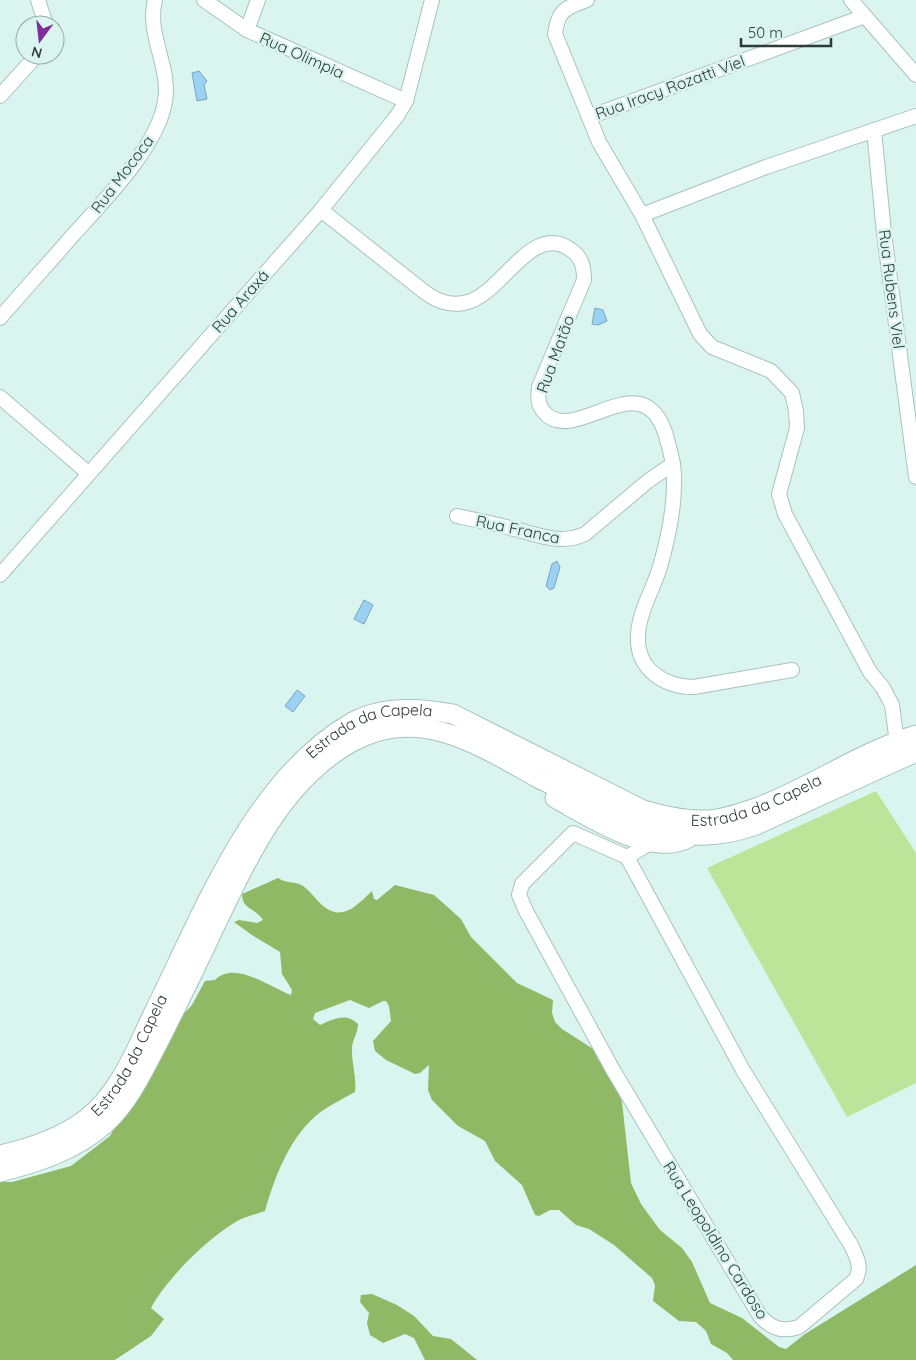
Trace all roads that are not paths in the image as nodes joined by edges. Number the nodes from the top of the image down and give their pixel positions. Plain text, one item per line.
1 (38, 0) edge
2 (155, 0) edge
3 (204, 0) edge
4 (258, 0) edge
5 (432, 0) edge
6 (587, 0) edge
7 (851, 0) edge
8 (43, 15) edge
9 (865, 16) junction
10 (247, 30) junction
11 (28, 65) edge
12 (916, 75) edge
13 (0, 96) edge
14 (406, 101) junction
15 (916, 116) edge
16 (588, 117) junction
17 (874, 130) junction
18 (321, 210) junction
19 (642, 215) junction
20 (0, 318) edge
21 (0, 396) edge
22 (674, 464) junction
23 (88, 473) junction
24 (916, 477) edge
25 (458, 516) dead end
26 (0, 575) edge
27 (792, 670) dead end
28 (916, 736) edge
29 (897, 743) junction
30 (916, 752) edge
31 (542, 771) junction
32 (571, 807) junction
33 (573, 832) junction
34 (693, 836) junction
35 (652, 842) junction
36 (627, 857) junction
37 (0, 1156) edge
38 (0, 1172) edge

1 - 8 street
2 - 20 street, Rua Mococa
3 - 10 street, Rua Olimpia
4 - 10 street
5 - 14 street, Rua Araxá
6 - 16 street
7 - 9 street
9 - 12 street
9 - 16 street, Rua Iracy Rozatti Viel
10 - 14 street, Rua Olimpia
11 - 13 street
14 - 18 street, Rua Araxá
15 - 17 street
16 - 19 street
17 - 19 street
17 - 24 street, Rua Rubens Viel
18 - 22 street, Rua Matão
18 - 23 street, Rua Araxá
19 - 29 street
21 - 23 street
22 - 25 street, Rua Franca
22 - 27 street, Rua Matão
23 - 26 street, Rua Araxá
28 - 29 main road, Estrada da Capela
29 - 31 main road, Estrada da Capela
30 - 34 main road, Estrada da Capela
31 - 32 main road
31 - 34 main road, Estrada da Capela
31 - 37 main road, Estrada da Capela
31 - 38 main road, Estrada da Capela
32 - 33 street
32 - 35 main road
33 - 36 street
33 - 36 street, Rua Leopoldino Cardoso
34 - 35 main road
35 - 36 street

